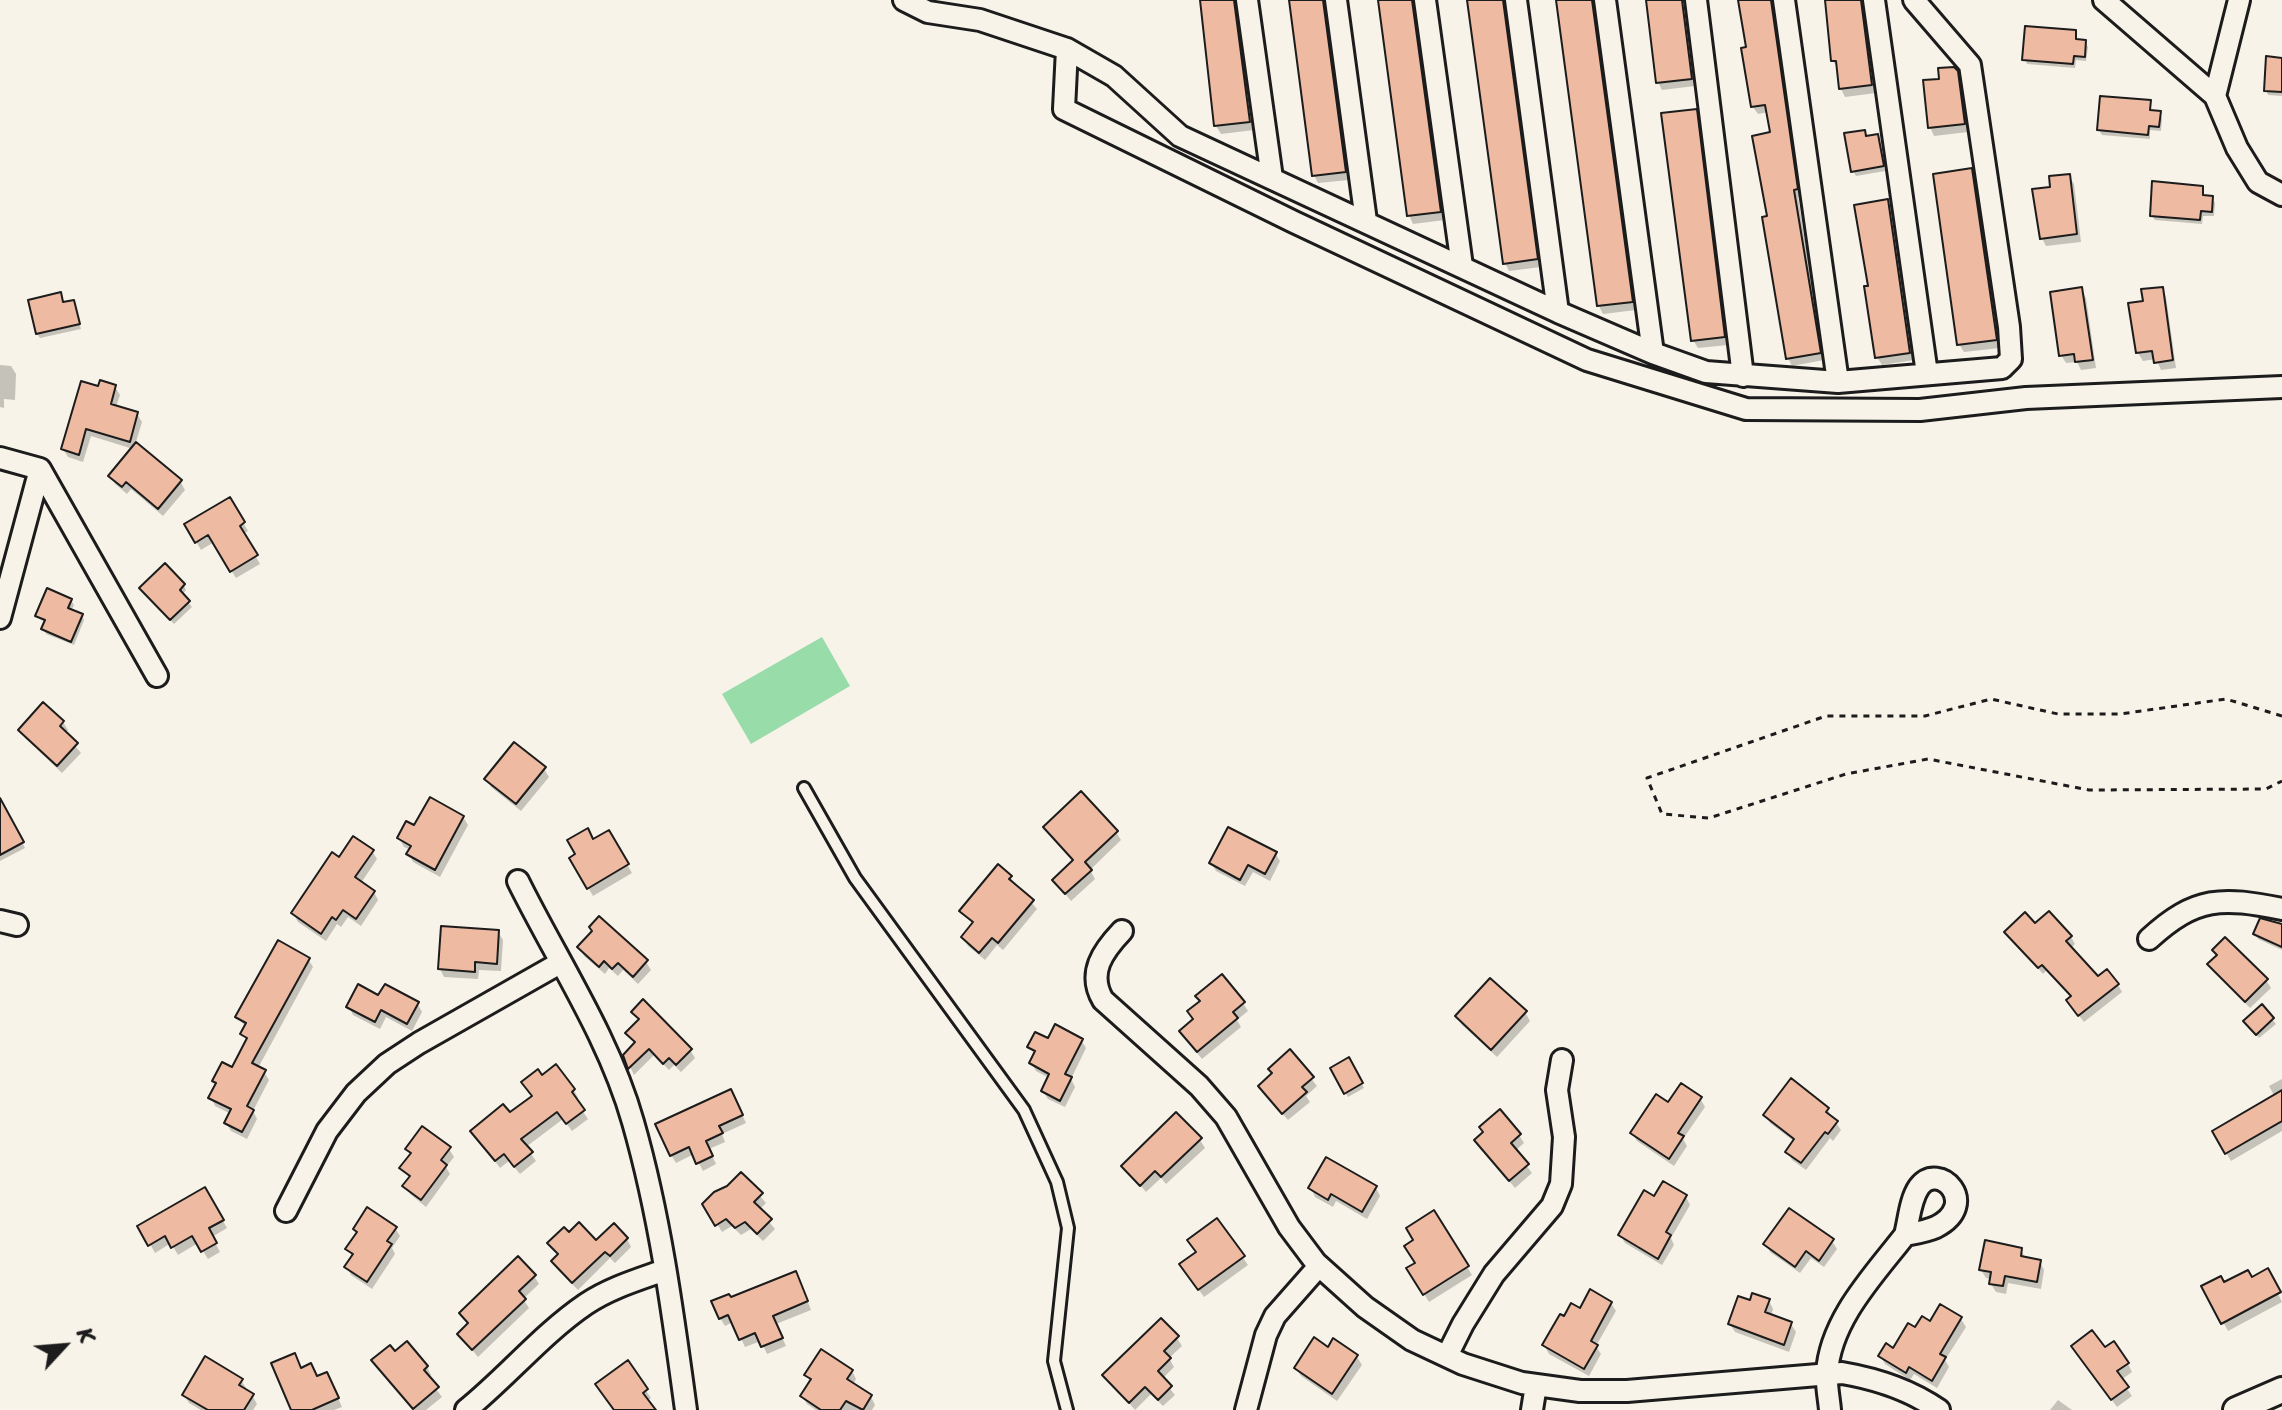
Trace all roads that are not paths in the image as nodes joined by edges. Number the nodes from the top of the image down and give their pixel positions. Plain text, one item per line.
1 (904, 0) edge
2 (1247, 0) edge
3 (1336, 0) edge
4 (1425, 0) edge
5 (1516, 0) edge
6 (1605, 0) edge
7 (1696, 0) edge
8 (1784, 0) edge
9 (1874, 0) edge
10 (1914, 0) edge
11 (2104, 0) edge
12 (2239, 0) edge
13 (978, 10) edge
14 (1067, 49) junction
15 (2215, 96) junction
16 (1272, 178) junction
17 (2282, 195) edge
18 (1366, 221) junction
19 (1462, 266) junction
20 (1558, 312) junction
21 (1653, 353) junction
22 (1927, 374) junction
23 (1743, 376) junction
24 (1838, 382) junction
25 (2282, 387) edge
26 (0, 458) edge
27 (40, 469) junction
28 (0, 618) edge
29 (157, 676) dead end
30 (804, 788) dead end
31 (518, 881) dead end
32 (2282, 909) edge
33 (1122, 931) dead end
34 (2149, 939) dead end
35 (560, 963) junction
36 (1562, 1060) dead end
37 (286, 1211) dead end
38 (1905, 1235) dead end
39 (1319, 1266) junction
40 (665, 1270) junction
41 (1447, 1356) junction
42 (1827, 1374) junction
43 (1536, 1385) junction
44 (2282, 1390) edge
45 (466, 1410) edge
46 (686, 1410) edge
47 (1067, 1410) edge
48 (1246, 1410) edge
49 (1532, 1410) edge
50 (1830, 1410) edge
51 (1939, 1410) edge
52 (2236, 1410) edge

1 - 13 street
2 - 16 street
3 - 18 street
4 - 19 street
5 - 20 street
6 - 21 street
7 - 23 street
8 - 24 street
9 - 22 street
10 - 22 street
11 - 15 street
12 - 15 street
13 - 14 street
14 - 16 street
14 - 25 street
15 - 17 street
16 - 18 street
18 - 19 street
19 - 20 street
20 - 21 street
21 - 23 street
22 - 24 street
23 - 24 street
26 - 27 street
27 - 28 street
27 - 29 street
30 - 47 lane
31 - 35 street
32 - 34 street
33 - 39 street
35 - 37 street
35 - 40 street
36 - 41 street
38 - 42 street
39 - 41 street
39 - 48 street
40 - 45 street
40 - 46 street
41 - 43 street
42 - 43 street
42 - 50 street
42 - 51 street
43 - 49 street
44 - 52 street

